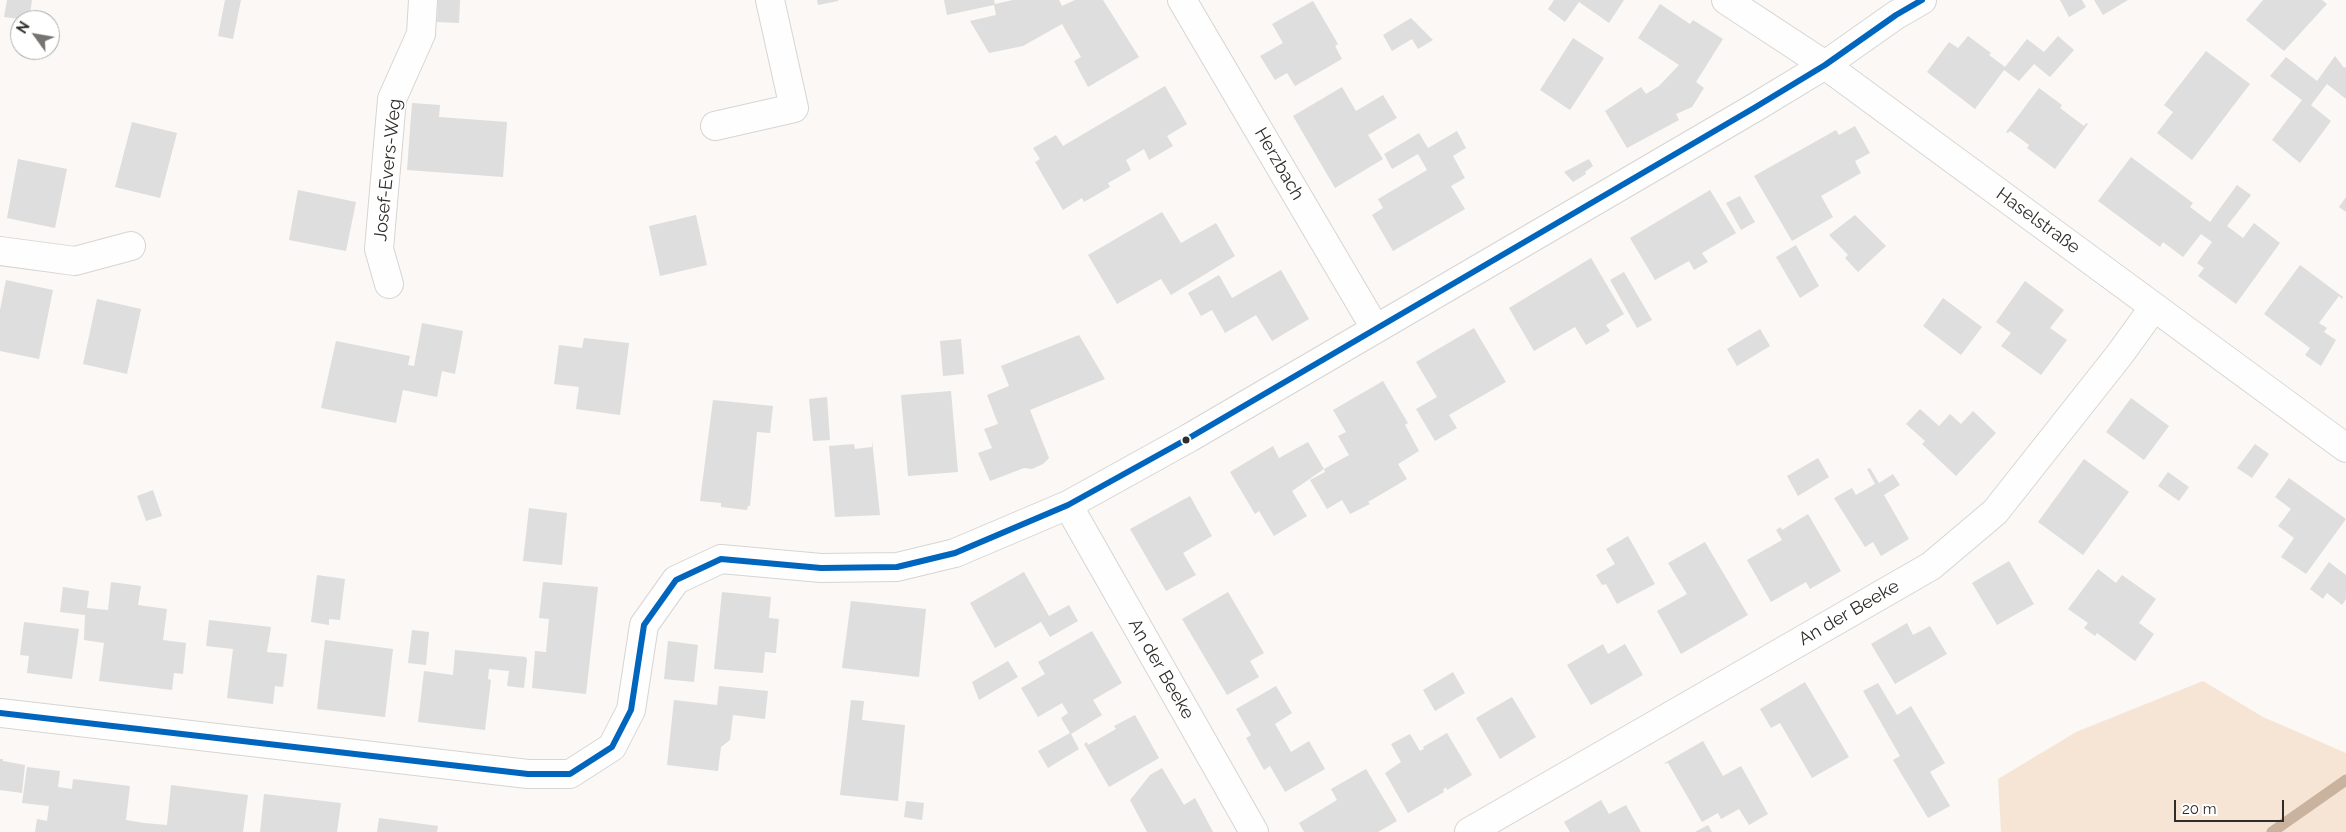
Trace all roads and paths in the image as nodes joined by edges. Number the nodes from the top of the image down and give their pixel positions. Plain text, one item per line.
1 (423, 0) edge
2 (770, 0) edge
3 (1182, 0) edge
4 (1726, 0) edge
5 (1922, 0) edge
6 (1825, 65) junction
7 (715, 126) dead end
8 (131, 246) dead end
9 (0, 250) edge
10 (389, 284) dead end
11 (2154, 307) junction
12 (1375, 328) junction
13 (2346, 448) edge
14 (1068, 506) junction
15 (0, 713) edge
16 (1254, 832) edge
17 (1469, 832) edge

1 - 10 street, Josef-Evers-Weg
2 - 7 street
3 - 12 street, Herzbach
4 - 6 street, Haselstraße
5 - 6 street
6 - 11 street, Haselstraße
6 - 12 street
8 - 9 street
11 - 13 street, Haselstraße
11 - 17 street, An der Beeke
12 - 14 street
14 - 15 street
14 - 16 street, An der Beeke

